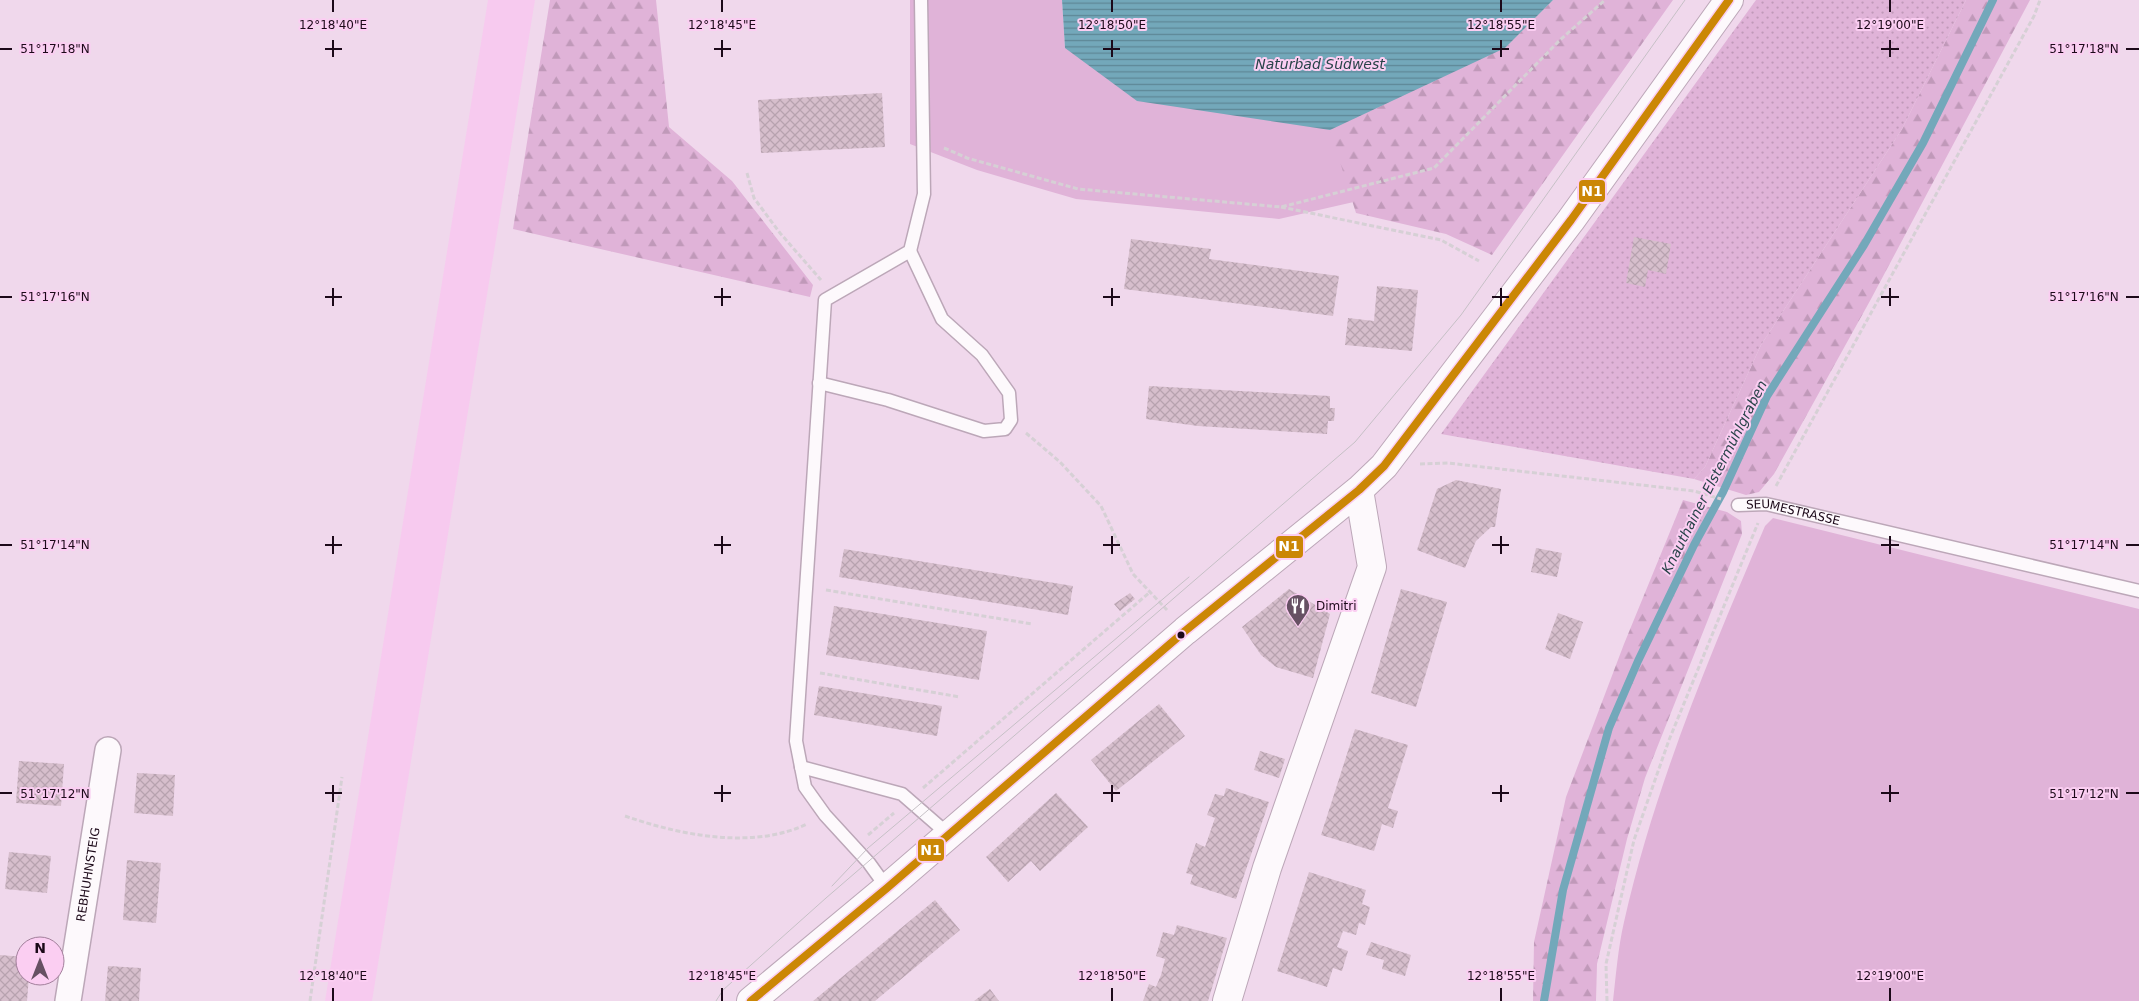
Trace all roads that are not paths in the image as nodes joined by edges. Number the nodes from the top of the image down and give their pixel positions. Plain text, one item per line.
1 (921, 0) edge
2 (1729, 0) edge
3 (910, 251) junction
4 (819, 384) junction
5 (1359, 490) junction
6 (1738, 505) road end
7 (2139, 590) edge
8 (108, 750) dead end
9 (801, 767) junction
10 (949, 835) junction
11 (887, 888) junction
12 (68, 1001) edge
13 (751, 1001) edge
14 (1226, 1001) edge

1 - 3 lane
2 - 5 main road
3 - 4 lane
3 - 4 lane
4 - 9 lane
5 - 10 main road
5 - 14 main road
6 - 7 lane, SEUMESTRASSE
8 - 12 street, REBHUHNSTEIG
9 - 10 lane
9 - 11 lane
10 - 11 main road
11 - 13 main road

